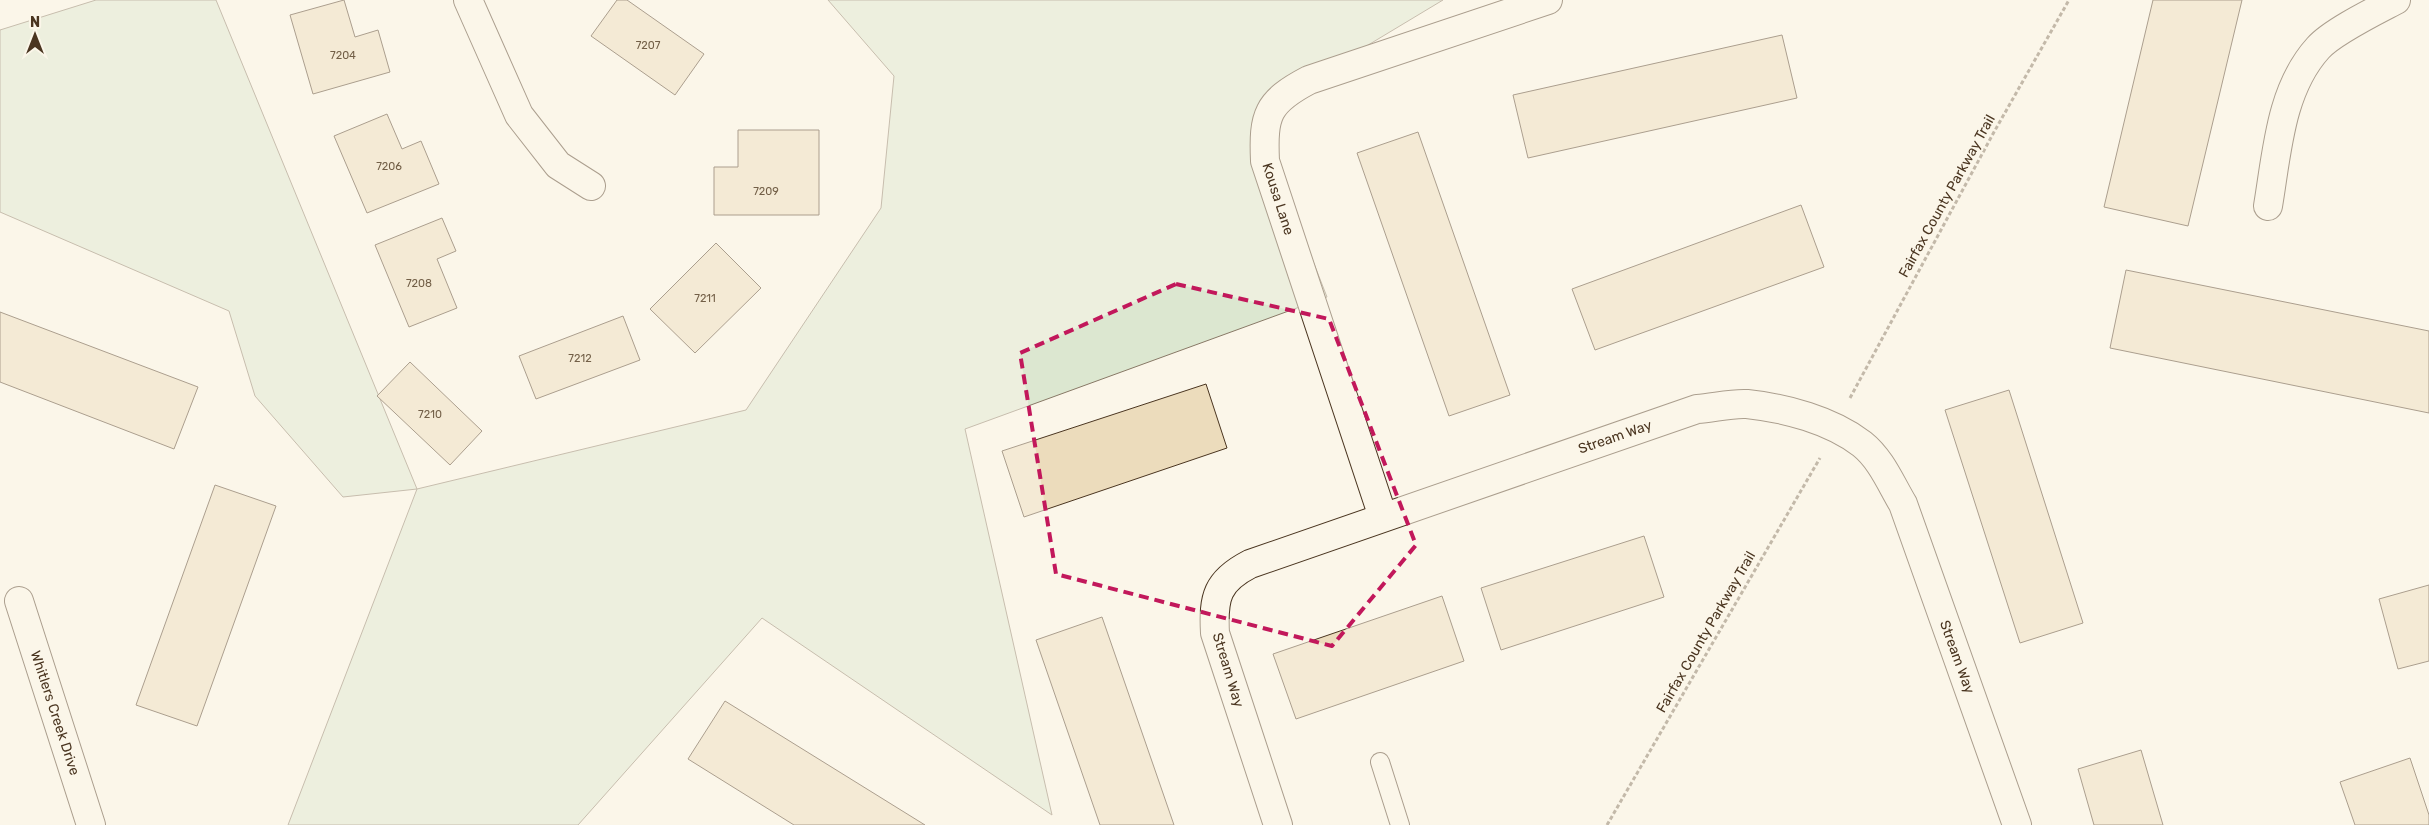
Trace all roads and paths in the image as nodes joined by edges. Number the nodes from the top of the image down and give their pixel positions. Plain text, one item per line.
1 (468, 0) edge
2 (1548, 0) edge
3 (2069, 0) edge
4 (2396, 0) edge
5 (591, 186) dead end
6 (2268, 206) dead end
7 (1846, 404) dead end
8 (1824, 451) dead end
9 (1383, 517) junction
10 (19, 601) dead end
11 (1380, 762) dead end
12 (91, 825) edge
13 (1278, 825) edge
14 (1400, 825) edge
15 (1607, 825) edge
16 (2017, 825) edge

1 - 5 street
2 - 9 street, Kousa Lane
3 - 7 path, Fairfax County Parkway Trail
4 - 6 street
8 - 15 path, Fairfax County Parkway Trail
9 - 13 street, Stream Way
9 - 16 street, Stream Way
10 - 12 street, Whitlers Creek Drive
11 - 14 lane

